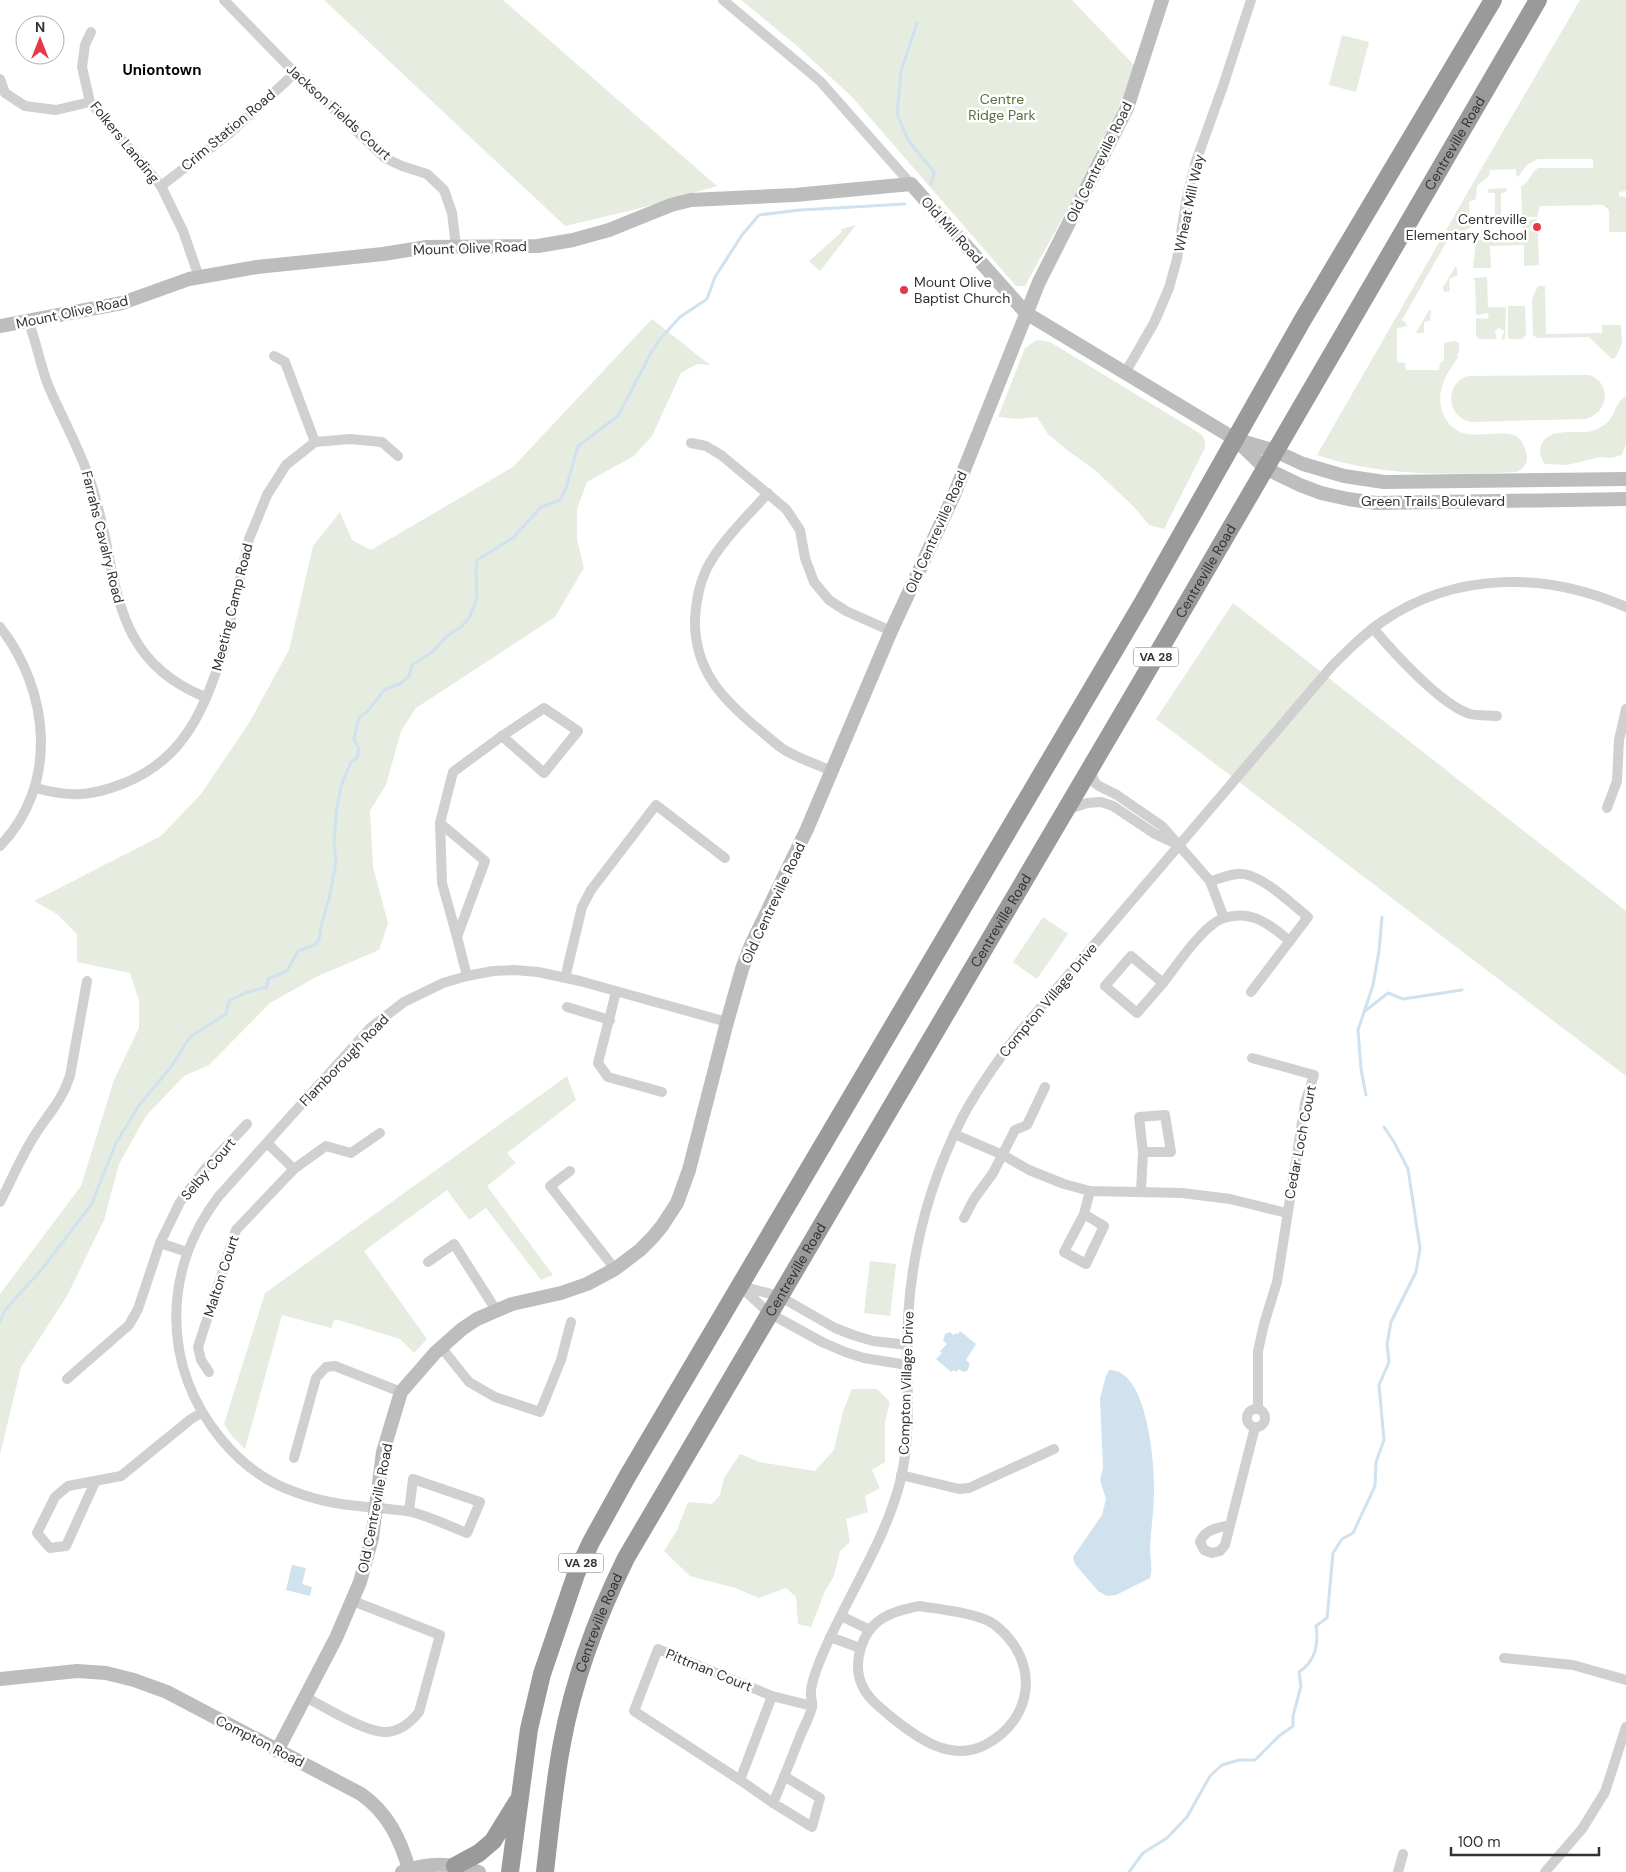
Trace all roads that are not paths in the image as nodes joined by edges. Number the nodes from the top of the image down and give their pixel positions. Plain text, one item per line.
1 (224, 0) edge
2 (723, 0) edge
3 (1162, 0) edge
4 (1251, 0) edge
5 (1493, 0) edge
6 (1538, 0) edge
7 (90, 32) dead end
8 (295, 73) junction
9 (0, 79) edge
10 (90, 102) junction
11 (910, 184) junction
12 (161, 186) junction
13 (456, 246) junction
14 (199, 277) junction
15 (1026, 313) junction
16 (28, 320) junction
17 (0, 326) edge
18 (274, 356) dead end
19 (1125, 373) junction
20 (1235, 439) junction
21 (315, 442) junction
22 (690, 443) dead end
23 (1275, 451) junction
24 (398, 456) dead end
25 (1265, 468) junction
26 (1626, 480) edge
27 (768, 493) junction
28 (1626, 499) edge
29 (1626, 607) edge
30 (0, 627) edge
31 (1373, 628) junction
32 (891, 631) junction
33 (205, 697) junction
34 (1626, 709) edge
35 (1497, 716) dead end
36 (502, 736) junction
37 (1090, 769) junction
38 (832, 771) junction
39 (36, 788) junction
40 (1607, 808) dead end
41 (1065, 811) junction
42 (440, 823) junction
43 (1178, 845) junction
44 (0, 846) edge
45 (725, 858) dead end
46 (1210, 881) junction
47 (1224, 918) junction
48 (457, 938) junction
49 (1290, 941) junction
50 (466, 976) junction
51 (565, 978) junction
52 (86, 980) dead end
53 (1163, 983) junction
54 (616, 992) junction
55 (1251, 992) dead end
56 (568, 1008) dead end
57 (610, 1020) junction
58 (727, 1022) junction
59 (1252, 1058) dead end
60 (1045, 1086) dead end
61 (662, 1092) dead end
62 (247, 1124) dead end
63 (380, 1133) dead end
64 (954, 1134) junction
65 (267, 1143) junction
66 (1143, 1152) junction
67 (1003, 1155) junction
68 (294, 1169) junction
69 (570, 1171) dead end
70 (1090, 1191) junction
71 (1141, 1191) junction
72 (0, 1202) edge
73 (1287, 1213) junction
74 (1084, 1214) junction
75 (964, 1218) dead end
76 (160, 1243) junction
77 (187, 1252) junction
78 (428, 1262) dead end
79 (615, 1269) junction
80 (740, 1286) junction
81 (779, 1296) junction
82 (496, 1310) junction
83 (769, 1313) junction
84 (571, 1322) dead end
85 (908, 1345) junction
86 (440, 1347) junction
87 (908, 1365) junction
88 (210, 1372) dead end
89 (67, 1379) dead end
90 (401, 1392) junction
91 (201, 1413) junction
92 (1054, 1449) dead end
93 (294, 1458) dead end
94 (901, 1475) junction
95 (95, 1482) junction
96 (376, 1509) junction
97 (408, 1511) junction
98 (1230, 1525) dead end
99 (353, 1601) junction
100 (841, 1616) junction
101 (870, 1630) junction
102 (830, 1637) junction
103 (860, 1648) junction
104 (1504, 1658) dead end
105 (0, 1679) edge
106 (1626, 1680) edge
107 (772, 1696) junction
108 (305, 1697) junction
109 (812, 1706) junction
110 (1626, 1726) edge
111 (277, 1751) junction
112 (784, 1776) junction
113 (740, 1780) junction
114 (521, 1795) junction
115 (774, 1803) junction
116 (1402, 1854) dead end
117 (455, 1866) junction
118 (406, 1871) edge
119 (479, 1872) edge
120 (510, 1872) edge
121 (545, 1872) edge
122 (1398, 1872) edge
123 (1545, 1872) edge

1 - 8 street, Jackson Fields Court
2 - 11 street, Old Mill Road
3 - 15 street, Old Centreville Road
4 - 19 street, Wheat Mill Way
5 - 20 highway, VA 28
6 - 23 highway, Centreville Road / VA 28
7 - 10 street, Folkers Landing
8 - 12 street, Crim Station Road
8 - 13 street, Jackson Fields Court
9 - 10 street
10 - 12 street, Folkers Landing
11 - 13 street, Mount Olive Road
11 - 15 street, Old Mill Road
12 - 14 street, Folkers Landing
13 - 14 street, Mount Olive Road
14 - 16 street, Mount Olive Road
15 - 19 street, Old Mill Road
15 - 32 street, Old Centreville Road
16 - 17 street, Mount Olive Road
16 - 33 street, Farrahs Cavalry Road
18 - 21 street
19 - 20 street, Old Mill Road
20 - 23 street, Green Trails Boulevard
20 - 25 street, Green Trails Boulevard
20 - 80 highway, VA 28
21 - 24 street
21 - 33 street, Meeting Camp Road
22 - 27 street
23 - 25 highway, Centreville Road / VA 28
23 - 26 street, Green Trails Boulevard
25 - 28 street, Green Trails Boulevard
25 - 37 highway, Centreville Road / VA 28
27 - 32 street
27 - 38 street
29 - 31 street, Compton Village Drive
30 - 39 street
31 - 35 street
31 - 43 street, Compton Village Drive
32 - 38 street, Old Centreville Road
33 - 39 street, Meeting Camp Road
34 - 40 street
36 - 36 street
36 - 42 street
37 - 41 highway, Centreville Road / VA 28
37 - 43 street
38 - 58 street, Old Centreville Road
39 - 44 street
41 - 43 street
41 - 81 highway, Centreville Road / VA 28
42 - 48 street
42 - 48 street
43 - 46 street
43 - 64 street, Compton Village Drive
45 - 51 street
46 - 47 street
46 - 49 street
47 - 49 street
47 - 53 street
48 - 50 street
49 - 55 street
50 - 51 street, Flamborough Road
50 - 65 street, Flamborough Road
51 - 54 street, Flamborough Road
52 - 72 street
53 - 53 street
54 - 57 street
54 - 58 street, Flamborough Road
56 - 57 street
57 - 61 street
58 - 79 street, Old Centreville Road
59 - 73 street, Cedar Loch Court
60 - 67 street
62 - 76 street, Selby Court
63 - 68 street, Malton Court
64 - 67 street
64 - 85 street, Compton Village Drive
65 - 68 street
65 - 77 street, Flamborough Road
66 - 66 street
66 - 71 street
67 - 70 street
67 - 75 street
68 - 88 street, Malton Court
69 - 79 street
70 - 71 street
70 - 74 street
71 - 73 street
73 - 98 street
74 - 74 street
76 - 77 street
76 - 89 street, Selby Court
77 - 91 street, Flamborough Road
78 - 82 street
79 - 82 street, Old Centreville Road
80 - 81 street
80 - 83 street
80 - 114 highway, VA 28
81 - 83 highway, Centreville Road / VA 28
81 - 85 street
82 - 86 street, Old Centreville Road
83 - 87 street
83 - 121 highway, Centreville Road / VA 28
84 - 86 street
85 - 87 street, Compton Village Drive
86 - 90 street, Old Centreville Road
87 - 94 street, Compton Village Drive
90 - 93 street
90 - 96 street, Old Centreville Road
91 - 95 street
91 - 96 street, Flamborough Road
92 - 94 street
94 - 100 street, Compton Village Drive
95 - 95 street
96 - 97 street, Flamborough Road
96 - 99 street, Old Centreville Road
97 - 97 street, Flamborough Road
99 - 108 street, Old Centreville Road
99 - 108 street
100 - 101 street
100 - 102 street, Compton Village Drive
101 - 103 street
101 - 103 street
102 - 103 street
102 - 109 street, Compton Village Drive
104 - 106 street
105 - 111 street, Compton Road
107 - 109 street, Pittman Court
107 - 113 street
107 - 113 street, Pittman Court
108 - 111 street, Old Centreville Road
109 - 112 street, Compton Village Drive
110 - 123 street
111 - 118 street, Compton Road
112 - 115 street, Compton Village Drive
112 - 115 street, Pittman Court
113 - 115 street, Pittman Court
114 - 117 highway
114 - 120 highway, VA 28
116 - 122 street
117 - 118 street, Compton Road
117 - 119 street, Compton Road

